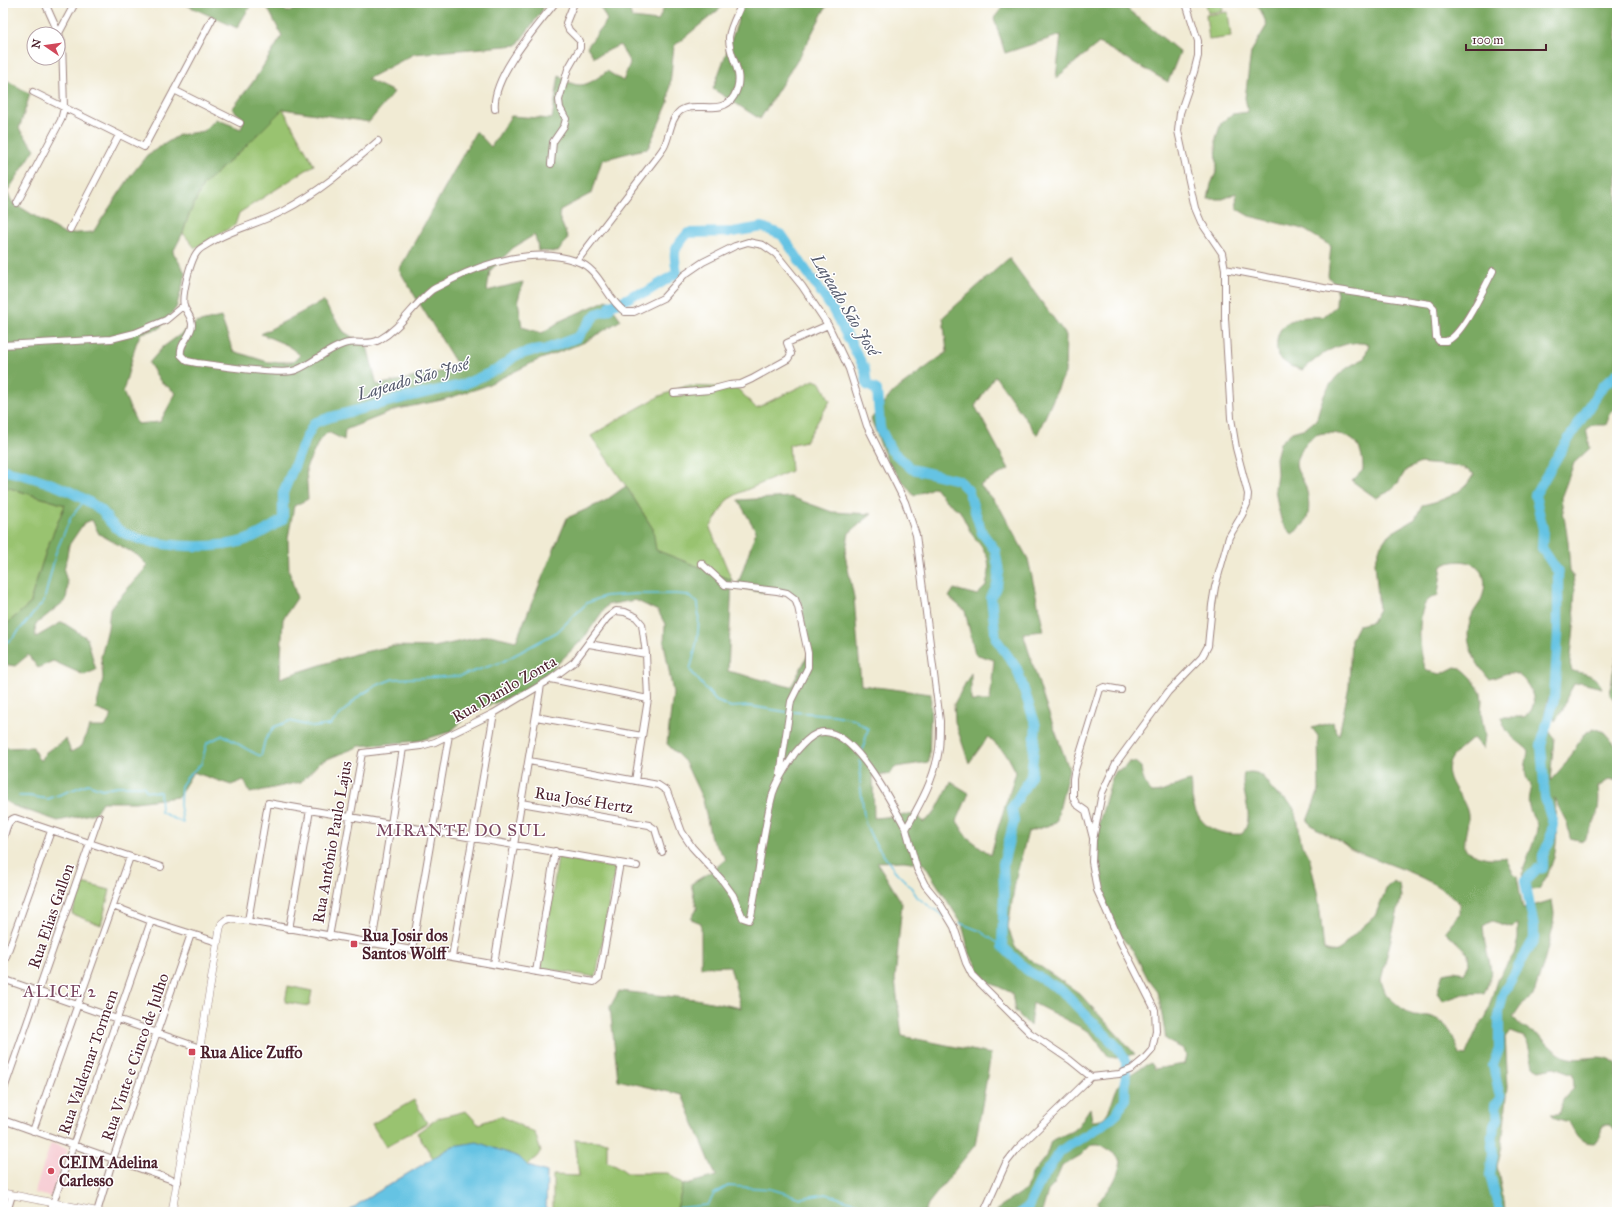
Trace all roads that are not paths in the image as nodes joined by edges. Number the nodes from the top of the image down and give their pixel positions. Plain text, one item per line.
1 (44, 3) edge
2 (75, 3) edge
3 (555, 3) edge
4 (574, 3) edge
5 (742, 3) edge
6 (1186, 3) edge
7 (212, 19) dead end
8 (56, 26) edge
9 (63, 26) edge
10 (63, 66) edge
11 (174, 90) junction
12 (33, 92) dead end
13 (64, 108) junction
14 (495, 109) dead end
15 (240, 123) dead end
16 (119, 134) junction
17 (378, 141) dead end
18 (551, 164) dead end
19 (17, 203) dead end
20 (70, 229) dead end
21 (577, 261) junction
22 (1225, 269) junction
23 (1493, 271) dead end
24 (184, 305) junction
25 (828, 325) junction
26 (3, 345) edge
27 (674, 393) dead end
28 (701, 563) dead end
29 (589, 644) junction
30 (646, 654) junction
31 (551, 679) junction
32 (541, 685) junction
33 (1120, 690) dead end
34 (648, 699) junction
35 (494, 713) junction
36 (536, 717) junction
37 (449, 735) junction
38 (642, 736) junction
39 (403, 748) junction
40 (362, 753) joint
41 (529, 761) junction
42 (780, 776) junction
43 (635, 780) junction
44 (522, 803) junction
45 (310, 810) junction
46 (350, 816) junction
47 (99, 817) dead end
48 (391, 824) junction
49 (906, 829) junction
50 (51, 831) junction
51 (432, 831) junction
52 (474, 838) junction
53 (3, 839) edge
54 (1093, 840) junction
55 (90, 844) junction
56 (514, 844) junction
57 (556, 851) junction
58 (662, 852) dead end
59 (130, 858) junction
60 (620, 863) junction
61 (637, 866) dead end
62 (161, 867) dead end
63 (113, 906) junction
64 (226, 920) joint
65 (151, 921) junction
66 (248, 922) junction
67 (289, 929) junction
68 (191, 934) junction
69 (329, 937) junction
70 (218, 942) junction
71 (372, 944) junction
72 (412, 950) junction
73 (452, 957) junction
74 (494, 964) junction
75 (3, 965) edge
76 (536, 972) junction
77 (3, 980) edge
78 (38, 992) junction
79 (77, 1005) junction
80 (117, 1019) junction
81 (157, 1033) junction
82 (200, 1048) junction
83 (1091, 1078) junction
84 (3, 1092) edge
85 (3, 1120) edge
86 (33, 1132) junction
87 (73, 1145) junction
88 (113, 1159) junction
89 (178, 1182) junction
90 (3, 1193) edge
91 (12, 1195) junction
92 (53, 1203) junction
93 (6, 1212) edge
94 (50, 1212) edge
95 (98, 1212) edge
96 (172, 1212) edge
97 (984, 1212) edge

1 - 8 street
2 - 9 street
3 - 14 street
4 - 18 street
5 - 21 street
6 - 22 street
7 - 11 street
10 - 13 street
11 - 15 street
11 - 16 street
12 - 13 street
13 - 16 street
13 - 19 street
16 - 20 street
17 - 24 street
21 - 24 street
21 - 25 street
22 - 23 street
22 - 54 street
24 - 26 street
25 - 27 street
25 - 49 street
28 - 42 street
29 - 30 street
29 - 30 street, Rua Danilo Zonta
29 - 31 street, Rua Danilo Zonta
30 - 34 street, Rua Danilo Zonta
31 - 32 street, Rua Danilo Zonta
31 - 34 street
32 - 35 street, Rua Danilo Zonta
32 - 36 street
33 - 54 street
34 - 38 street, Rua Danilo Zonta
35 - 37 street, Rua Danilo Zonta
35 - 52 street
36 - 38 street
36 - 41 street
37 - 39 street, Rua Danilo Zonta
37 - 51 street
38 - 43 street, Rua Danilo Zonta
39 - 40 street, Rua Danilo Zonta
39 - 48 street
40 - 46 street, Rua Antônio Paulo Lajus
41 - 43 street
41 - 44 street
42 - 43 street
42 - 49 street
44 - 56 street
44 - 58 street, Rua José Hertz
45 - 46 street
45 - 66 street
45 - 67 street
46 - 48 street
46 - 69 street, Rua Antônio Paulo Lajus
47 - 55 street, Rua Elias Gallon
48 - 51 street
48 - 71 street
49 - 83 street
50 - 53 street
50 - 55 street
50 - 75 street
51 - 52 street
51 - 72 street
52 - 56 street
52 - 73 street
54 - 83 street
55 - 59 street
55 - 78 street, Rua Elias Gallon
56 - 57 street
56 - 74 street
57 - 60 street
57 - 76 street
59 - 62 street
59 - 63 street
60 - 61 street
60 - 76 street
63 - 65 street
63 - 79 street
64 - 66 street
64 - 70 street
65 - 68 street
65 - 80 street, Rua Valdemar Tormem
66 - 67 street
67 - 69 street
68 - 70 street
68 - 81 street, Rua Vinte e Cinco de Julho
69 - 71 street
70 - 82 street
71 - 72 street
72 - 73 street
73 - 74 street
74 - 76 street
77 - 78 street
78 - 79 street
78 - 84 street, Rua Elias Gallon
79 - 80 street
79 - 86 street
80 - 81 street
80 - 87 street, Rua Valdemar Tormem
81 - 82 street
81 - 88 street, Rua Vinte e Cinco de Julho
82 - 89 street
83 - 97 street
85 - 86 street
86 - 87 street
87 - 88 street
87 - 92 street, Rua Valdemar Tormem
88 - 89 street
88 - 95 street, Rua Vinte e Cinco de Julho
89 - 96 street
90 - 91 street
91 - 92 street
91 - 93 street
92 - 94 street, Rua Valdemar Tormem
92 - 95 street

